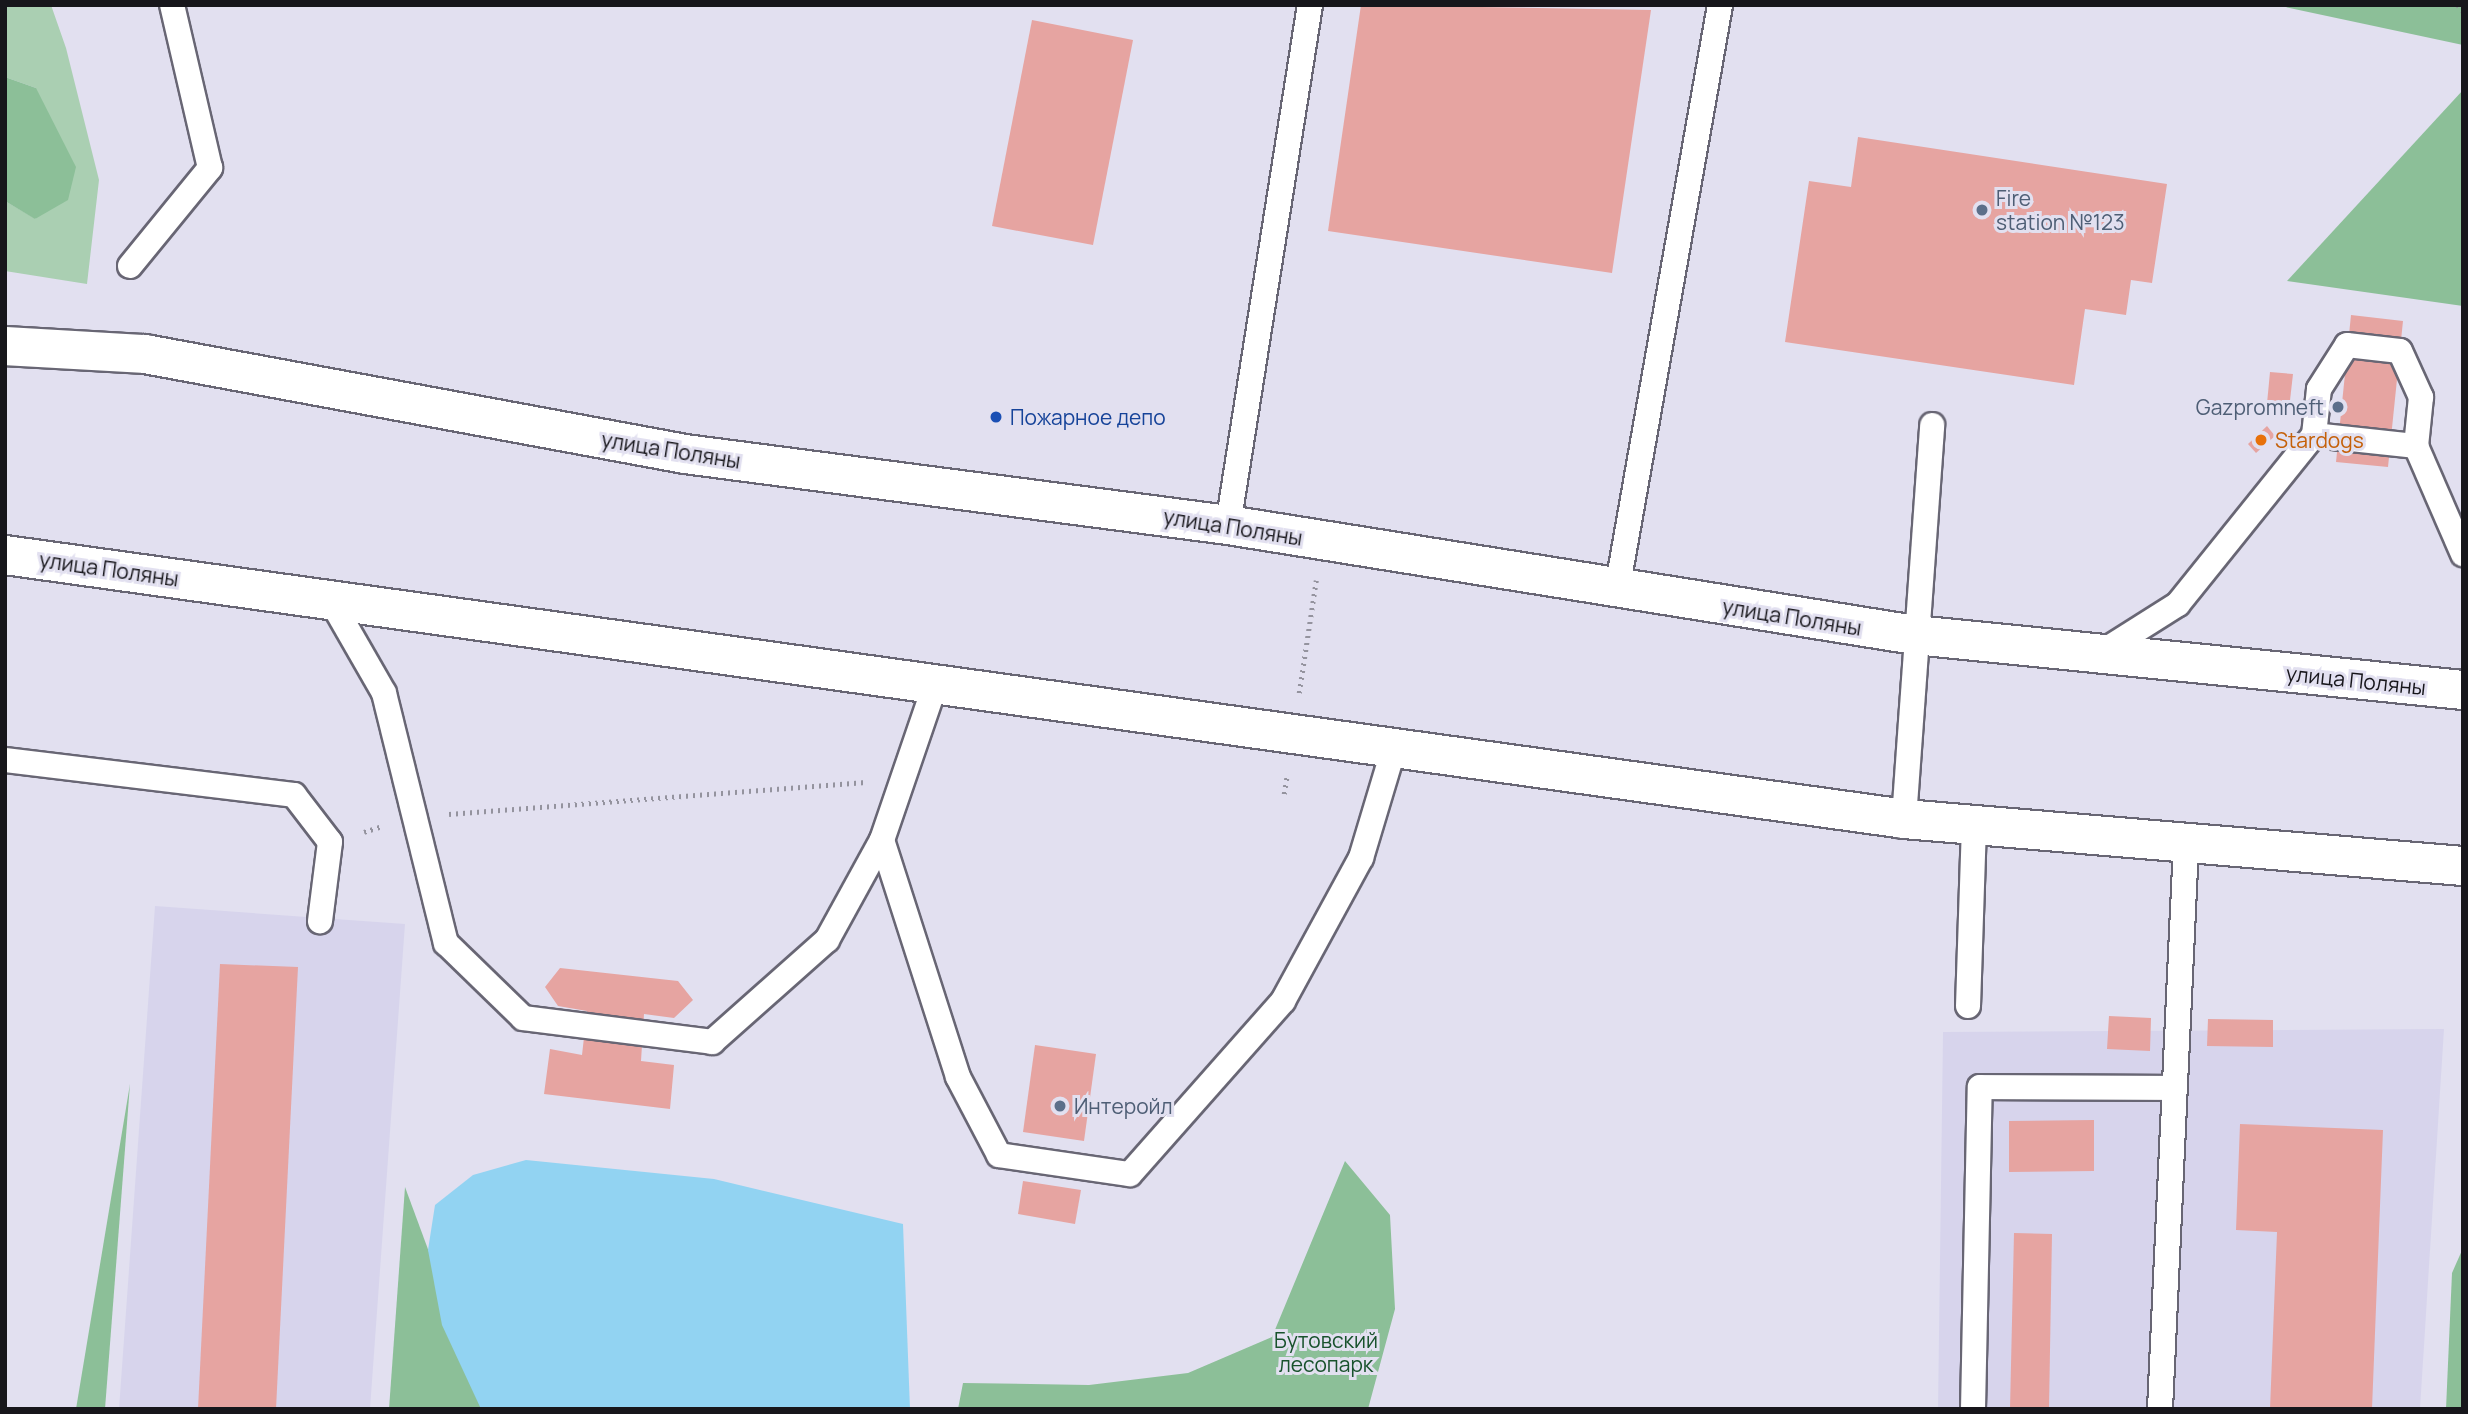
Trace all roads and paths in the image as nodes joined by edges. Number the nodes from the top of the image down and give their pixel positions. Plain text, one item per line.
1 (172, 5) edge
2 (1310, 5) edge
3 (1720, 5) edge
4 (2458, 5) edge
5 (2463, 11) edge
6 (130, 266) dead end
7 (5, 326) edge
8 (5, 346) edge
9 (145, 354) junction
10 (1931, 425) dead end
11 (2314, 435) junction
12 (2416, 446) junction
13 (1228, 525) junction
14 (1322, 541) junction
15 (2463, 554) edge
16 (5, 555) edge
17 (1617, 590) junction
18 (330, 599) junction
19 (1915, 635) junction
20 (2099, 655) junction
21 (936, 682) junction
22 (2463, 690) edge
23 (1293, 731) junction
24 (1395, 745) junction
25 (5, 760) edge
26 (903, 779) junction
27 (1284, 794) dead end
28 (414, 817) junction
29 (1903, 819) junction
30 (1974, 825) junction
31 (882, 840) junction
32 (330, 842) junction
33 (2186, 845) junction
34 (2463, 866) edge
35 (320, 921) dead end
36 (1968, 1006) dead end
37 (2173, 1088) junction
38 (1973, 1409) edge
39 (2160, 1409) edge

1 - 6 lane
2 - 13 lane
3 - 17 lane
4 - 5 path
7 - 9 main road
8 - 9 main road, улица Поляны
9 - 13 main road, улица Поляны
10 - 19 lane
11 - 12 lane
11 - 12 lane
11 - 20 lane
12 - 15 lane
13 - 14 main road, улица Поляны
14 - 17 main road, улица Поляны
14 - 23 path
16 - 18 main road, улица Поляны
17 - 19 main road, улица Поляны
18 - 21 main road, улица Поляны
18 - 28 lane
19 - 20 main road, улица Поляны
19 - 29 lane
20 - 22 main road, улица Поляны
21 - 23 main road, улица Поляны
21 - 26 lane
23 - 24 main road, улица Поляны
23 - 27 path
24 - 29 main road, улица Поляны
24 - 31 lane
25 - 32 lane
26 - 28 path
26 - 31 lane
28 - 31 lane
28 - 32 path
29 - 30 main road, улица Поляны
30 - 33 main road, улица Поляны
30 - 36 lane
32 - 35 lane
33 - 34 main road, улица Поляны
33 - 37 lane
37 - 38 lane
37 - 39 lane

